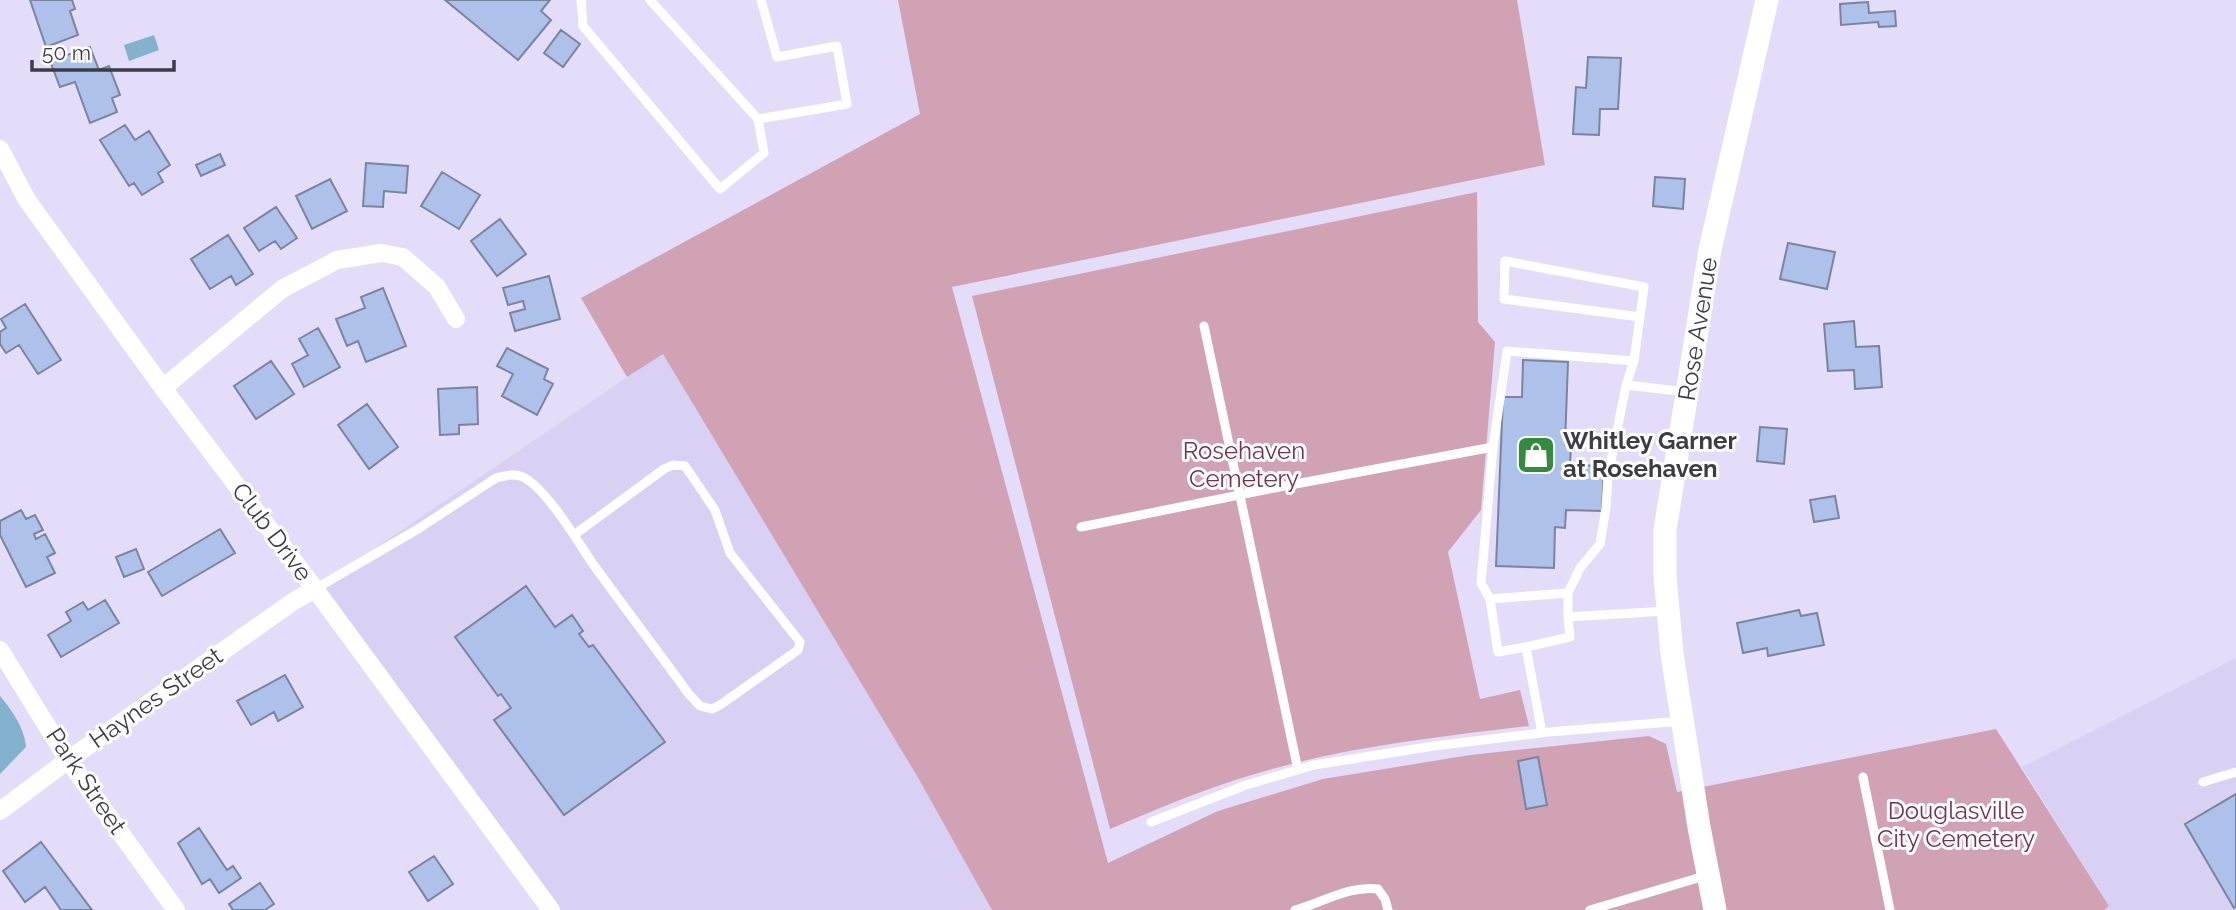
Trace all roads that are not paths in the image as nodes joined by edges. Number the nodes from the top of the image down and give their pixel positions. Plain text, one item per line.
1 (581, 0) edge
2 (650, 0) edge
3 (761, 0) edge
4 (1767, 0) edge
5 (758, 120) junction
6 (0, 149) edge
7 (1640, 317) junction
8 (456, 319) dead end
9 (1204, 326) dead end
10 (1634, 361) junction
11 (1626, 386) junction
12 (163, 388) junction
13 (1688, 393) junction
14 (1493, 447) junction
15 (1240, 495) junction
16 (1081, 527) dead end
17 (574, 535) junction
18 (315, 589) junction
19 (1568, 593) junction
20 (1490, 599) junction
21 (1668, 611) junction
22 (1568, 617) junction
23 (1526, 647) junction
24 (0, 650) edge
25 (1683, 720) junction
26 (1542, 733) junction
27 (68, 760) junction
28 (1298, 770) junction
29 (2236, 772) edge
30 (1863, 777) dead end
31 (2203, 782) dead end
32 (0, 811) edge
33 (1151, 822) dead end
34 (1708, 875) junction
35 (176, 910) edge
36 (551, 910) edge
37 (1295, 910) edge
38 (1388, 910) edge
39 (1590, 910) edge
40 (1715, 910) edge
41 (1890, 910) edge

1 - 5 lane
2 - 5 lane
3 - 5 lane
4 - 13 street, Rose Avenue
6 - 12 street, Club Drive
7 - 7 lane
7 - 10 lane
8 - 12 street
9 - 15 lane
10 - 11 lane
10 - 14 lane
11 - 13 lane
11 - 19 lane
12 - 18 street, Club Drive
13 - 21 street, Rose Avenue
14 - 15 lane
14 - 20 lane
15 - 16 lane
15 - 28 lane
17 - 17 lane
17 - 18 lane
18 - 27 street, Haynes Street
18 - 36 street, Club Drive
19 - 20 lane
19 - 22 lane
20 - 23 lane
21 - 22 lane
21 - 25 street, Rose Avenue
22 - 23 lane
23 - 26 lane
24 - 27 street, Park Street
25 - 26 lane
25 - 34 street, Rose Avenue
26 - 28 lane
27 - 32 street, Haynes Street
27 - 35 street, Park Street
28 - 33 lane
29 - 31 lane
30 - 41 lane
34 - 39 lane
34 - 40 street, Rose Avenue
37 - 38 lane

